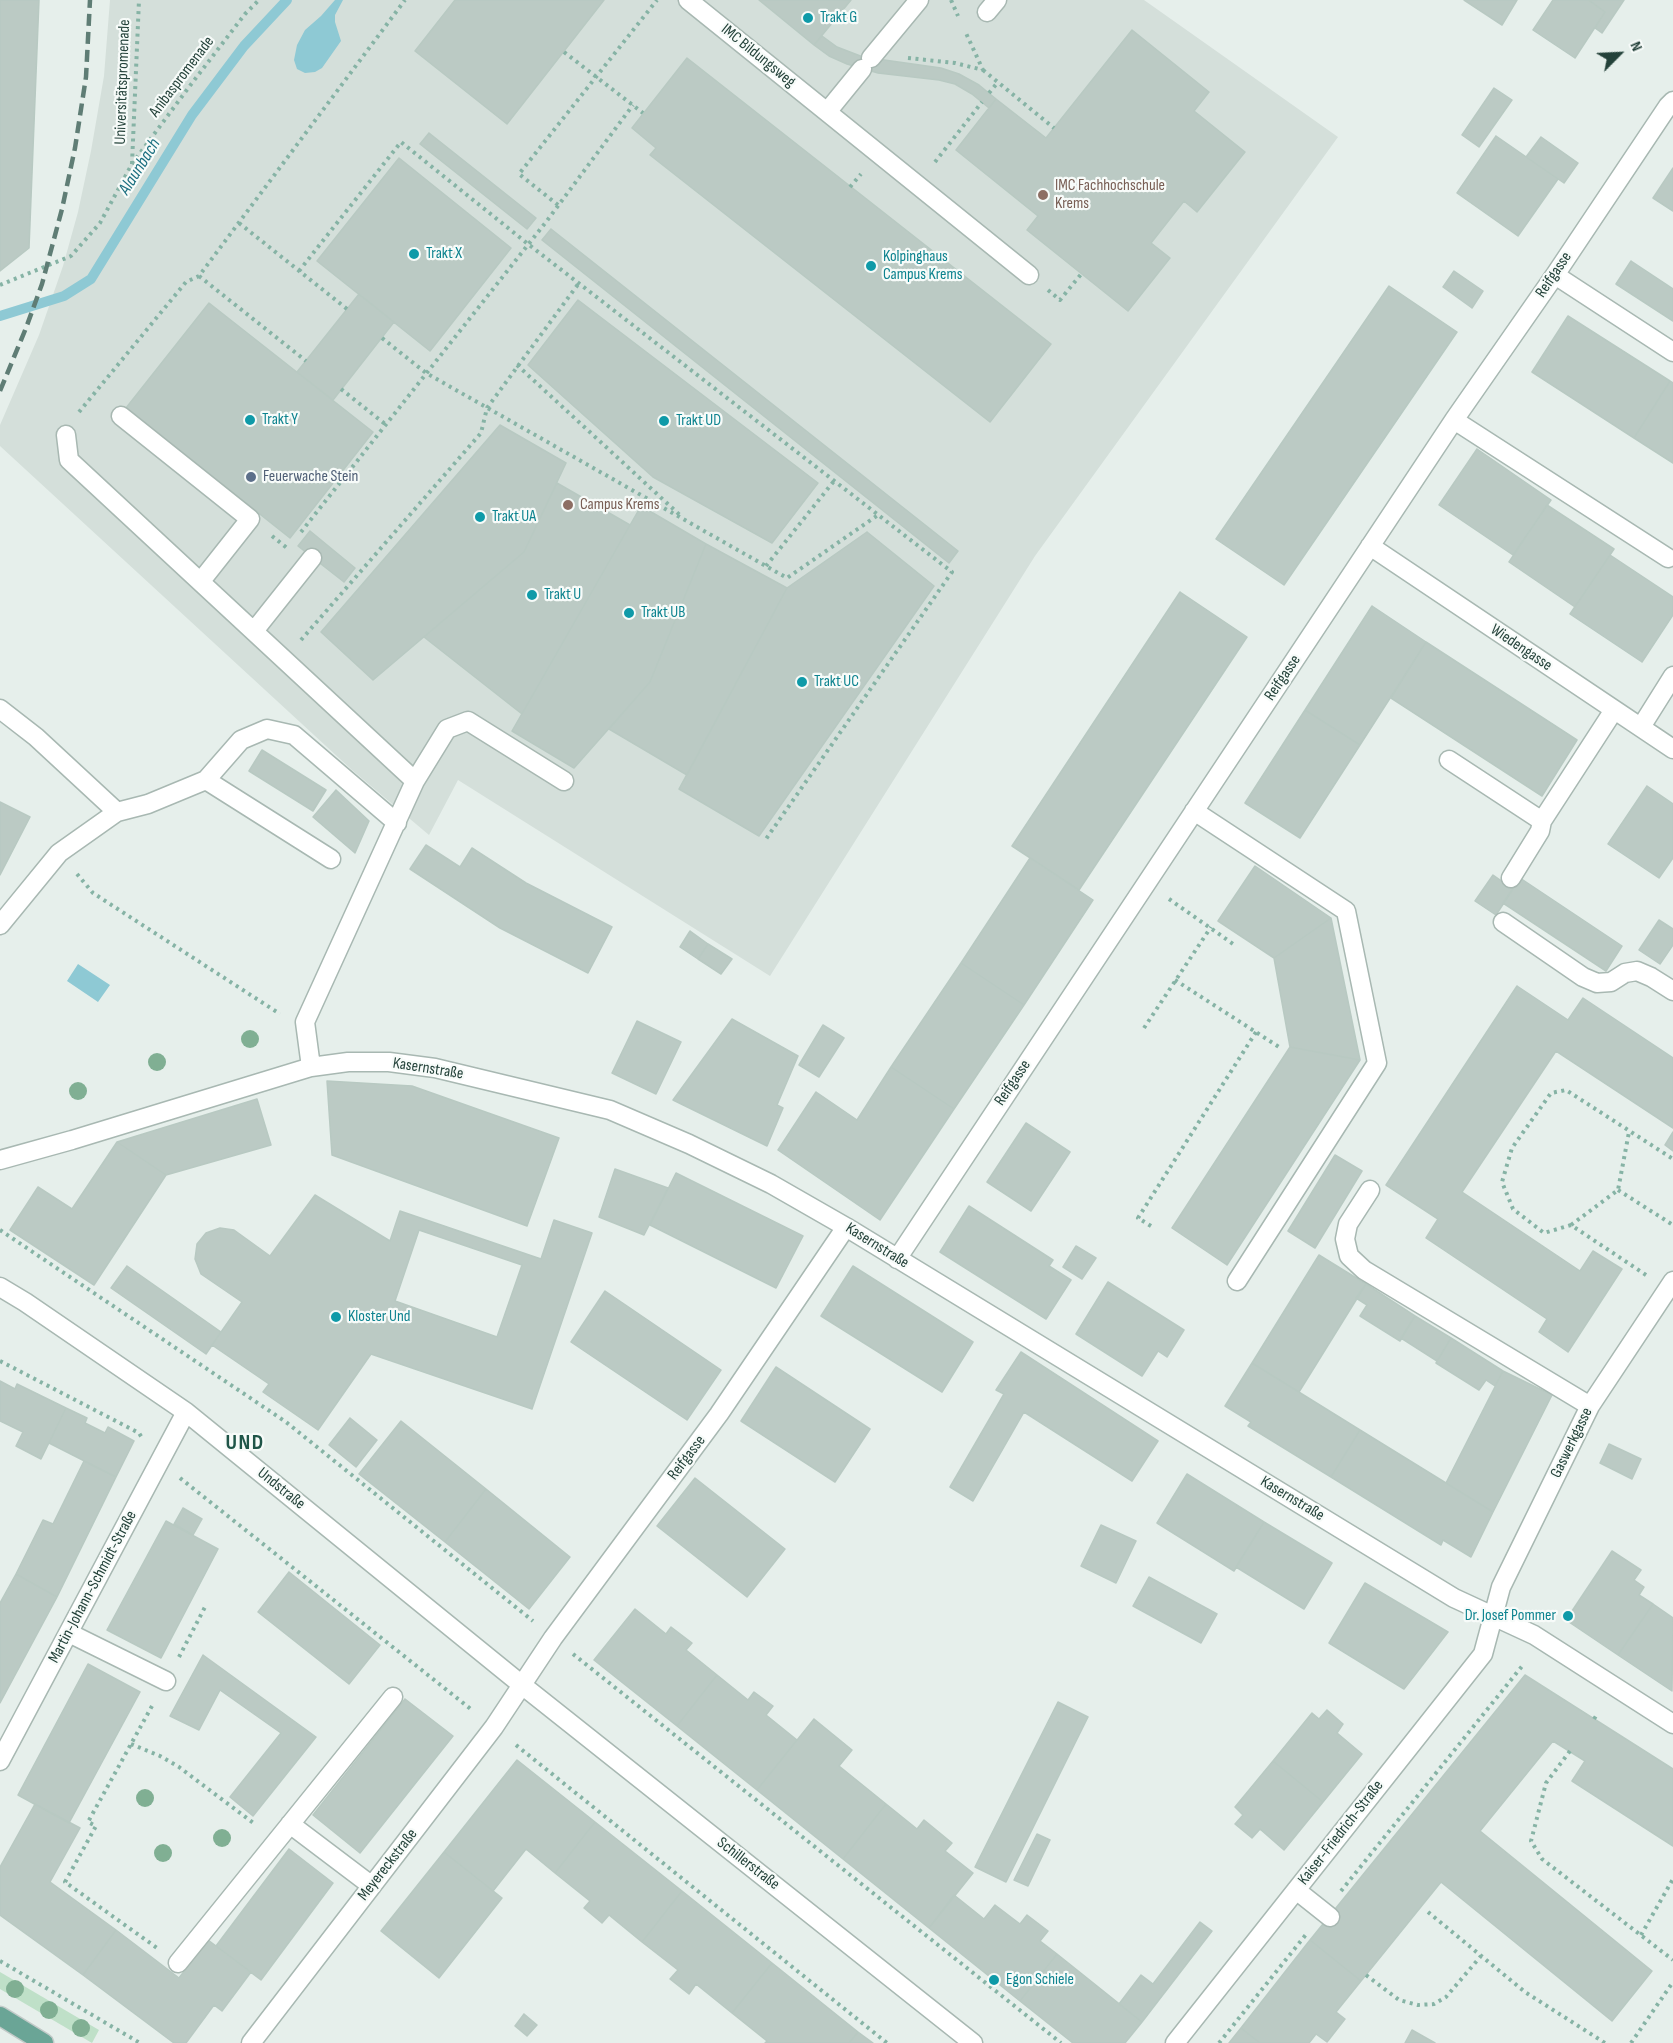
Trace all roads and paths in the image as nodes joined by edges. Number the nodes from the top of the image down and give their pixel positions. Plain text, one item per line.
1 (139, 0) edge
2 (259, 0) edge
3 (405, 0) edge
4 (657, 0) edge
5 (688, 0) edge
6 (920, 0) edge
7 (951, 0) edge
8 (960, 20) dead end
9 (965, 30) dead end
10 (564, 52) dead end
11 (869, 61) junction
12 (983, 70) junction
13 (597, 77) junction
14 (998, 82) junction
15 (989, 93) dead end
16 (982, 102) dead end
17 (633, 105) junction
18 (1671, 106) edge
19 (827, 112) junction
20 (644, 113) dead end
21 (1054, 128) dead end
22 (132, 164) junction
23 (917, 184) junction
24 (558, 205) junction
25 (239, 223) junction
26 (528, 244) junction
27 (298, 271) junction
28 (1029, 275) dead end
29 (1555, 275) junction
30 (199, 276) junction
31 (579, 283) junction
32 (0, 285) edge
33 (347, 309) dead end
34 (382, 338) dead end
35 (1673, 352) edge
36 (306, 361) dead end
37 (517, 365) junction
38 (426, 373) junction
39 (341, 389) dead end
40 (487, 408) junction
41 (121, 416) dead end
42 (1454, 420) junction
43 (386, 424) junction
44 (66, 435) joint
45 (834, 481) junction
46 (878, 515) junction
47 (250, 519) junction
48 (688, 522) junction
49 (300, 533) dead end
50 (294, 541) dead end
51 (1370, 546) junction
52 (312, 558) dead end
53 (1668, 558) dead end
54 (766, 566) junction
55 (201, 581) junction
56 (254, 631) junction
57 (285, 659) junction
58 (1673, 676) edge
59 (0, 709) edge
60 (1614, 710) junction
61 (1641, 727) junction
62 (1673, 749) edge
63 (1449, 760) dead end
64 (206, 780) junction
65 (416, 781) junction
66 (564, 781) dead end
67 (1194, 811) junction
68 (117, 812) junction
69 (1542, 821) junction
70 (398, 823) junction
71 (766, 839) dead end
72 (59, 853) junction
73 (331, 859) dead end
74 (1511, 878) dead end
75 (1146, 883) junction
76 (1503, 922) dead end
77 (0, 925) edge
78 (1211, 927) junction
79 (1236, 946) dead end
80 (1175, 980) junction
81 (1673, 991) edge
82 (304, 1022) junction
83 (1144, 1028) dead end
84 (1256, 1032) junction
85 (1279, 1047) dead end
86 (311, 1067) junction
87 (1629, 1132) junction
88 (1673, 1159) edge
89 (0, 1160) edge
90 (1370, 1190) dead end
91 (1618, 1190) junction
92 (1673, 1225) edge
93 (1151, 1226) dead end
94 (1570, 1226) junction
95 (846, 1227) junction
96 (897, 1259) junction
97 (1653, 1280) dead end
98 (1237, 1281) dead end
99 (1673, 1281) edge
100 (0, 1287) edge
101 (0, 1361) edge
102 (1590, 1406) junction
103 (186, 1412) junction
104 (160, 1461) junction
105 (205, 1607) dead end
106 (1494, 1616) junction
107 (69, 1633) junction
108 (1523, 1665) dead end
109 (166, 1681) junction
110 (522, 1685) junction
111 (393, 1697) dead end
112 (1598, 1713) dead end
113 (1594, 1719) dead end
114 (1673, 1724) edge
115 (494, 1727) junction
116 (131, 1744) junction
117 (1570, 1751) dead end
118 (0, 1761) edge
119 (290, 1824) junction
120 (276, 1841) junction
121 (1673, 1879) edge
122 (372, 1886) junction
123 (1296, 1890) junction
124 (1428, 1912) dead end
125 (1327, 1915) junction
126 (1641, 1935) junction
127 (1480, 1956) junction
128 (1673, 1960) edge
129 (0, 1961) edge
130 (177, 1963) joint
131 (1366, 1975) dead end
132 (1673, 1982) edge
133 (0, 2016) edge
134 (44, 2043) edge
135 (140, 2043) edge
136 (251, 2043) edge
137 (887, 2043) edge
138 (973, 2043) edge
139 (1175, 2043) edge
140 (1219, 2043) edge
141 (1605, 2043) edge
142 (1631, 2043) edge

1 - 22 path, Universitätspromenade
2 - 22 path, Anibaspromenade
3 - 25 path
4 - 13 path
5 - 19 street, IMC Bildungsweg
6 - 11 street
7 - 8 path
9 - 12 path
10 - 13 path
11 - 12 path
11 - 19 street
12 - 14 path
13 - 17 path
13 - 24 path
14 - 15 path
14 - 21 path
16 - 23 path
17 - 20 path
17 - 24 path
18 - 29 street, Reifgasse
19 - 23 street, IMC Bildungsweg
22 - 32 path, Anibaspromenade
23 - 28 street, IMC Bildungsweg
24 - 26 path
25 - 27 path
25 - 30 path
26 - 27 path
26 - 31 path
26 - 38 path
27 - 33 path
29 - 35 street
29 - 42 street, Reifgasse
30 - 36 path
30 - 44 path
31 - 37 path
31 - 45 path
34 - 38 path
37 - 40 path
37 - 48 path
38 - 40 path
38 - 43 path
39 - 43 path
40 - 48 path
40 - 57 path
41 - 47 street
42 - 51 street, Reifgasse
42 - 53 street
43 - 49 path
44 - 55 street
45 - 46 path
45 - 54 path
46 - 54 path
46 - 71 path
47 - 50 path
47 - 55 street
48 - 54 path
51 - 60 street, Wiedengasse
51 - 67 street, Reifgasse
52 - 56 street
55 - 56 street
56 - 57 street
57 - 65 street
58 - 61 street
59 - 68 street
60 - 61 street, Wiedengasse
60 - 69 street
61 - 62 street, Wiedengasse
63 - 69 street
64 - 68 street
64 - 70 street
64 - 73 street
65 - 66 street
65 - 70 street
67 - 75 street, Reifgasse
67 - 98 street
68 - 72 street
69 - 74 street
70 - 82 street
72 - 77 street
72 - 82 path
75 - 78 path
75 - 96 street, Reifgasse
76 - 81 street
78 - 79 path
78 - 80 path
80 - 83 path
80 - 84 path
82 - 86 street
84 - 85 path
84 - 93 path
86 - 89 street, Kasernstraße
86 - 95 street, Kasernstraße
87 - 88 path
87 - 91 path
87 - 94 path
90 - 102 street
91 - 92 path
91 - 94 path
94 - 97 path
95 - 96 street, Kasernstraße
95 - 110 street, Reifgasse
96 - 106 street, Kasernstraße
99 - 102 street, Gaswerkgasse
100 - 103 street, Undstraße
101 - 104 path
102 - 106 street, Gaswerkgasse
103 - 104 street, Martin-Johann-Schmidt-Straße
103 - 110 street, Undstraße
104 - 107 street, Martin-Johann-Schmidt-Straße
104 - 115 path
105 - 109 path
106 - 114 street, Kasernstraße
106 - 123 street, Kaiser-Friedrich-Straße
107 - 109 street
107 - 118 street, Martin-Johann-Schmidt-Straße
108 - 125 path
109 - 116 path
110 - 115 street, Meyereckstraße
110 - 138 street, Schillerstraße
111 - 119 street
112 - 113 path
115 - 122 street, Meyereckstraße
115 - 137 path
116 - 120 path
116 - 130 path
117 - 126 path
119 - 120 street
119 - 122 street
120 - 130 street
121 - 126 path
122 - 136 street, Meyereckstraße
123 - 125 street
123 - 139 street, Kaiser-Friedrich-Straße
124 - 127 path
125 - 140 path
126 - 128 path
127 - 131 path
127 - 141 path
129 - 135 path
132 - 142 path
133 - 134 main road

